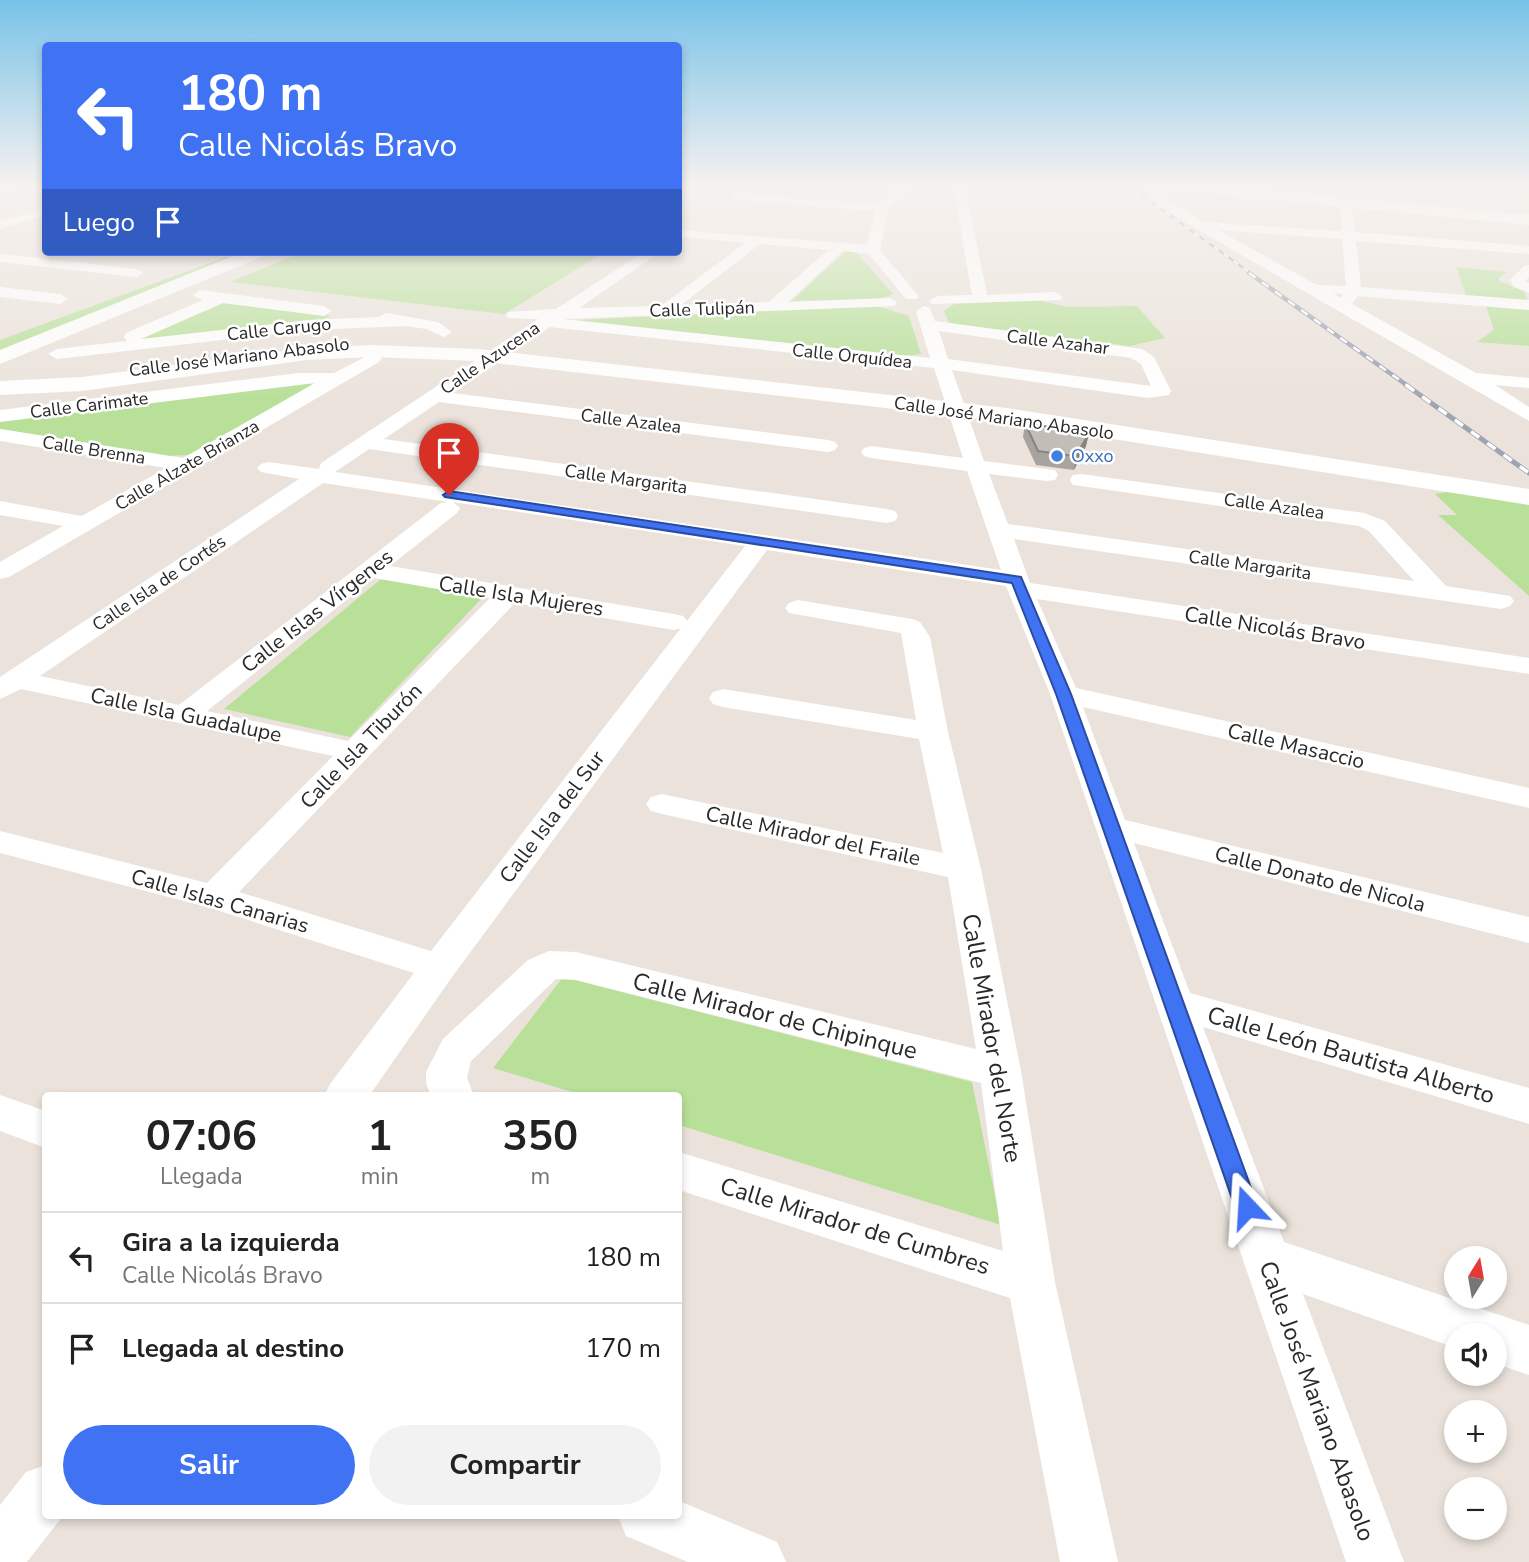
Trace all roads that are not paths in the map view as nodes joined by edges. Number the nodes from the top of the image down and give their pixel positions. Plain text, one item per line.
1 (213, 257) edge
2 (246, 257) edge
3 (645, 257) edge
4 (735, 257) edge
5 (829, 257) edge
6 (879, 257) edge
7 (972, 257) edge
8 (1255, 257) edge
9 (1350, 257) edge
10 (0, 258) edge
11 (1529, 269) edge
12 (136, 273) dead end
13 (1311, 288) junction
14 (1529, 288) edge
15 (1354, 290) junction
16 (0, 292) edge
17 (200, 295) dead end
18 (911, 296) junction
19 (1055, 297) dead end
20 (220, 298) junction
21 (980, 300) junction
22 (890, 303) junction
23 (1529, 305) edge
24 (1343, 306) junction
25 (773, 307) junction
26 (56, 308) joint
27 (665, 310) junction
28 (930, 312) junction
29 (514, 315) dead end
30 (551, 318) junction
31 (405, 321) junction
32 (444, 331) dead end
33 (101, 350) junction
34 (201, 355) junction
35 (485, 355) junction
36 (0, 358) edge
37 (373, 358) dead end
38 (170, 359) junction
39 (941, 366) junction
40 (57, 372) junction
41 (0, 377) edge
42 (1470, 377) junction
43 (338, 378) junction
44 (1529, 383) edge
45 (0, 388) edge
46 (212, 389) junction
47 (1159, 393) joint
48 (178, 394) junction
49 (434, 396) junction
50 (956, 410) junction
51 (0, 415) edge
52 (1529, 415) edge
53 (0, 435) edge
54 (365, 442) junction
55 (828, 446) dead end
56 (870, 452) dead end
57 (187, 465) junction
58 (977, 466) junction
59 (268, 468) dead end
60 (323, 471) junction
61 (1047, 475) dead end
62 (1082, 480) dead end
63 (1529, 497) edge
64 (0, 508) edge
65 (449, 508) dead end
66 (887, 516) dead end
67 (85, 523) junction
68 (999, 530) junction
69 (762, 540) junction
70 (368, 570) junction
71 (0, 572) edge
72 (1019, 585) junction
73 (1437, 591) junction
74 (509, 594) junction
75 (1501, 601) dead end
76 (799, 608) dead end
77 (674, 622) dead end
78 (1529, 666) edge
79 (8, 685) edge
80 (1064, 694) junction
81 (723, 698) dead end
82 (186, 714) junction
83 (933, 732) junction
84 (355, 752) junction
85 (1529, 798) edge
86 (662, 804) dead end
87 (1112, 827) junction
88 (0, 842) edge
89 (964, 869) junction
90 (214, 897) junction
91 (1529, 930) edge
92 (439, 967) junction
93 (1173, 1003) junction
94 (1000, 1071) junction
95 (450, 1091) edge
96 (348, 1092) edge
97 (1529, 1106) edge
98 (0, 1113) edge
99 (42, 1129) edge
100 (682, 1172) edge
101 (1265, 1258) junction
102 (1031, 1282) junction
103 (1452, 1323) edge
104 (1507, 1342) edge
105 (1529, 1350) edge
106 (42, 1497) edge
107 (653, 1519) edge
108 (1, 1548) edge
109 (757, 1562) edge
110 (1089, 1562) edge
111 (1375, 1562) edge

1 - 26 street
2 - 36 street
3 - 30 street, Calle Azucena
4 - 27 street
5 - 25 street
6 - 18 street
7 - 21 street
8 - 13 street
9 - 15 street
10 - 12 street
11 - 14 street
13 - 15 street
13 - 24 street
15 - 23 street
15 - 24 street
16 - 26 street
17 - 20 street
18 - 22 street
18 - 28 street
19 - 21 street
20 - 31 street
20 - 33 street
21 - 28 street
22 - 25 street, Calle Tulipán
22 - 28 street
24 - 42 street
25 - 27 street, Calle Tulipán
27 - 30 street, Calle Tulipán
28 - 39 street, Calle José Mariano Abasolo
28 - 47 street, Calle Azahar
29 - 30 street, Calle Tulipán
30 - 35 street, Calle Azucena
30 - 39 street, Calle Orquídea
31 - 32 street
31 - 34 street, Calle Carugo
33 - 38 street, Calle Carugo
33 - 40 street, Calle Carugo
34 - 35 street, Calle José Mariano Abasolo
34 - 38 street, Calle José Mariano Abasolo
34 - 38 street, Calle Carugo
34 - 46 street
35 - 49 street, Calle Azucena
35 - 50 street, Calle José Mariano Abasolo
37 - 43 street, Calle Alzate Brianza
38 - 40 street, Calle José Mariano Abasolo
38 - 48 street, Calle Carimate
39 - 47 street, Calle Orquídea
39 - 50 street, Calle José Mariano Abasolo
40 - 41 street, Calle José Mariano Abasolo
40 - 45 street, Calle José Mariano Abasolo
42 - 44 street
42 - 52 street
43 - 46 street, Calle Carimate
43 - 57 street, Calle Alzate Brianza
46 - 48 street, Calle Carimate
48 - 51 street, Calle Carimate
49 - 54 street, Calle Azucena
49 - 55 street, Calle Azalea
50 - 58 street, Calle José Mariano Abasolo
50 - 63 street, Calle José Mariano Abasolo
53 - 57 street, Calle Brenna
54 - 60 street, Calle Azucena
54 - 66 street, Calle Margarita
56 - 58 street
57 - 67 street, Calle Alzate Brianza
58 - 61 street
58 - 68 street, Calle José Mariano Abasolo
59 - 60 street, Calle Nicolás Bravo
60 - 69 street, Calle Nicolás Bravo
60 - 79 street, Calle Isla de Cortés
62 - 73 street, Calle Azalea
64 - 67 street
65 - 70 street, Calle Islas Vírgenes
67 - 71 street, Calle Alzate Brianza
68 - 72 street, Calle José Mariano Abasolo
68 - 73 street, Calle Margarita
69 - 72 street, Calle Nicolás Bravo
69 - 92 street, Calle Isla del Sur
70 - 74 street, Calle Isla Mujeres
70 - 82 street, Calle Islas Vírgenes
72 - 78 street, Calle Nicolás Bravo
72 - 80 street, Calle José Mariano Abasolo
73 - 75 street, Calle Margarita
74 - 77 street, Calle Isla Mujeres
74 - 84 street, Calle Isla Tiburón
76 - 83 street, Calle Mirador del Norte
79 - 82 street, Calle Isla Guadalupe
80 - 85 street, Calle Masaccio
80 - 87 street, Calle José Mariano Abasolo
81 - 83 street
82 - 84 street, Calle Isla Guadalupe
83 - 89 street, Calle Mirador del Norte
84 - 90 street, Calle Isla Tiburón
86 - 89 street, Calle Mirador del Fraile
87 - 91 street, Calle Donato de Nicola
87 - 93 street, Calle José Mariano Abasolo
88 - 90 street, Calle Islas Canarias
89 - 94 street, Calle Mirador del Norte
90 - 92 street, Calle Islas Canarias
92 - 96 street, Calle Isla del Sur
93 - 97 street, Calle León Bautista Alberto
93 - 101 street, Calle José Mariano Abasolo
94 - 95 street, Calle Mirador de Chipinque
94 - 102 street, Calle Mirador del Norte
98 - 99 street
100 - 102 street, Calle Mirador de Cumbres
101 - 103 street
101 - 111 street, Calle José Mariano Abasolo
102 - 110 street, Calle Mirador del Norte
104 - 105 street
106 - 108 street
107 - 109 street

